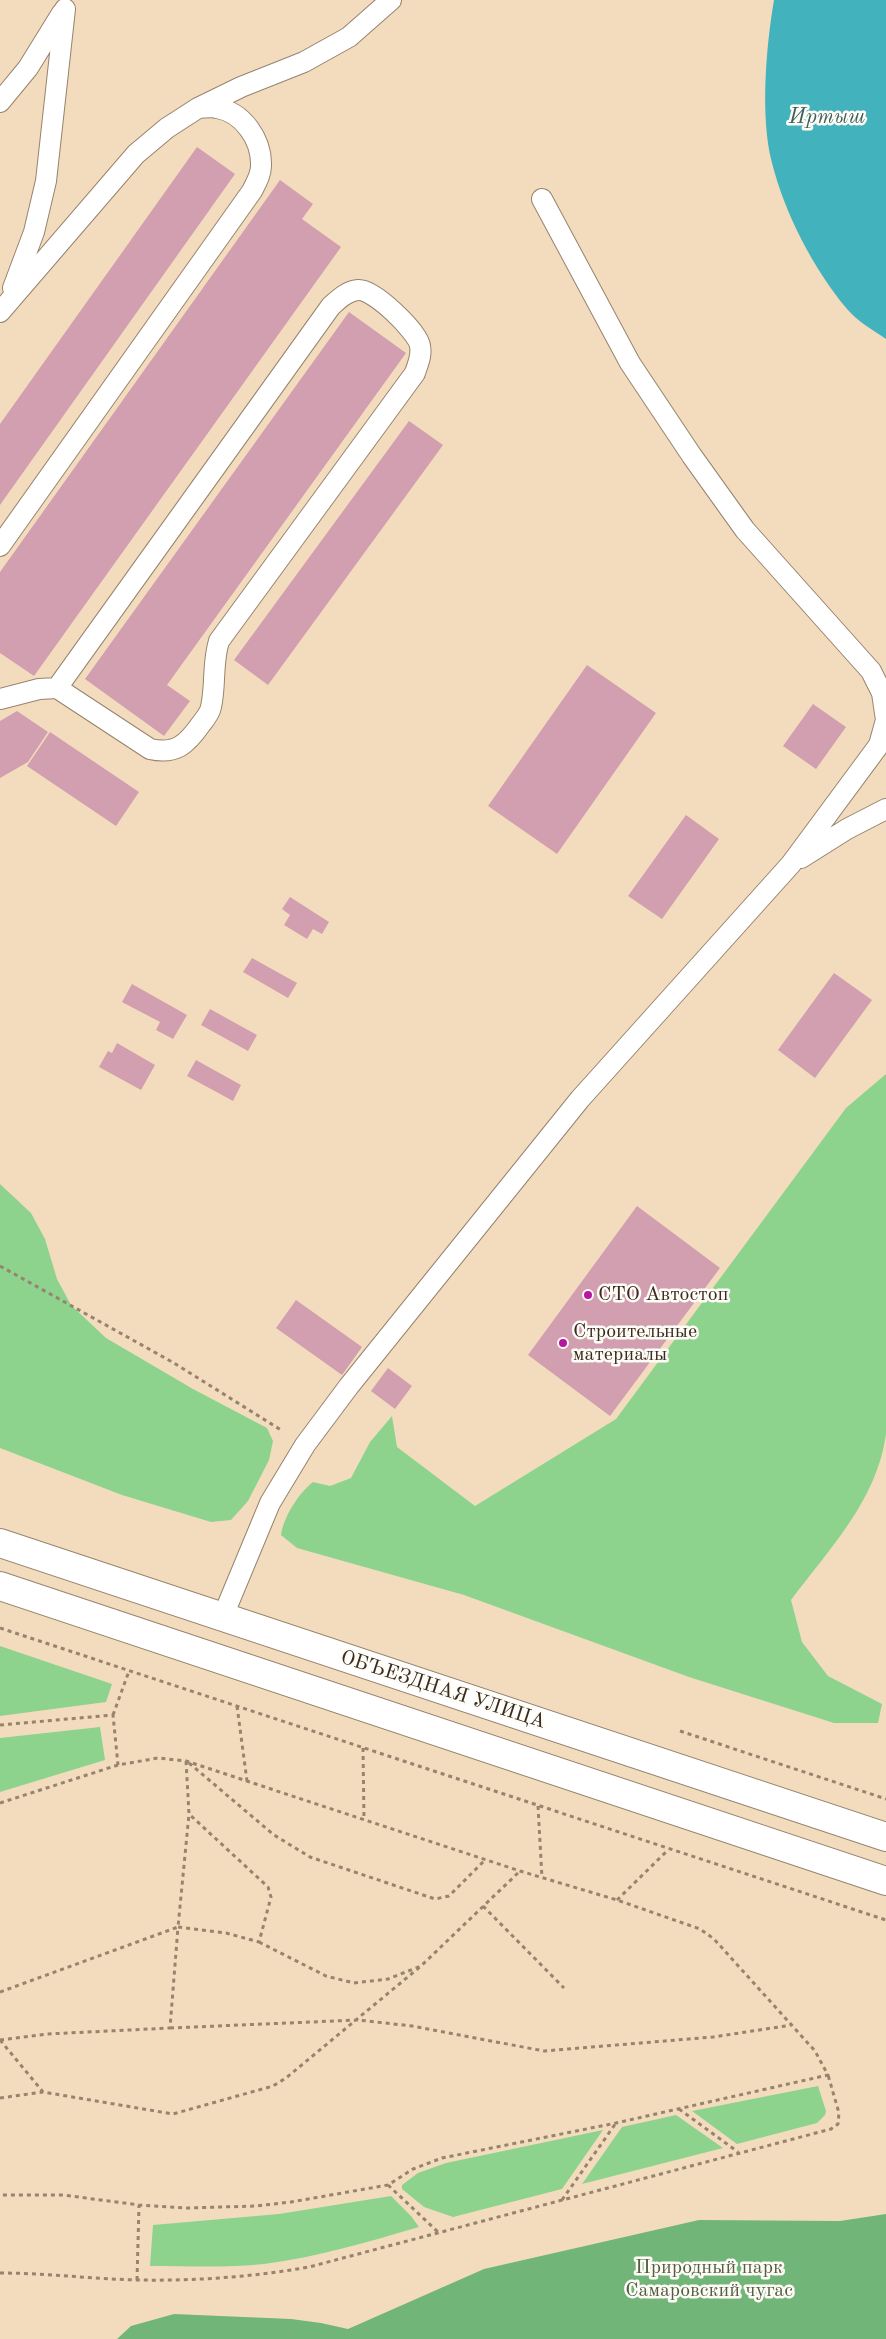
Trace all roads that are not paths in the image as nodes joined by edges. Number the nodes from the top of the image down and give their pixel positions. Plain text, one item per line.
1 (391, 0) edge
2 (67, 4) edge
3 (0, 102) edge
4 (198, 108) junction
5 (542, 199) dead end
6 (4, 306) edge
7 (0, 546) edge
8 (57, 688) junction
9 (0, 699) edge
10 (886, 809) edge
11 (792, 864) junction
12 (0, 1543) edge
13 (0, 1586) edge
14 (223, 1616) junction
15 (886, 1837) edge
16 (886, 1881) edge

1 - 4 lane
2 - 3 lane
2 - 6 lane
4 - 6 lane
4 - 7 lane
5 - 11 lane
8 - 8 lane
8 - 9 lane
10 - 11 lane
11 - 14 lane
12 - 14 main road, ОБЪЕЗДНАЯ УЛИЦА
13 - 16 main road, ОБЪЕЗДНАЯ УЛИЦА
14 - 15 main road, ОБЪЕЗДНАЯ УЛИЦА

